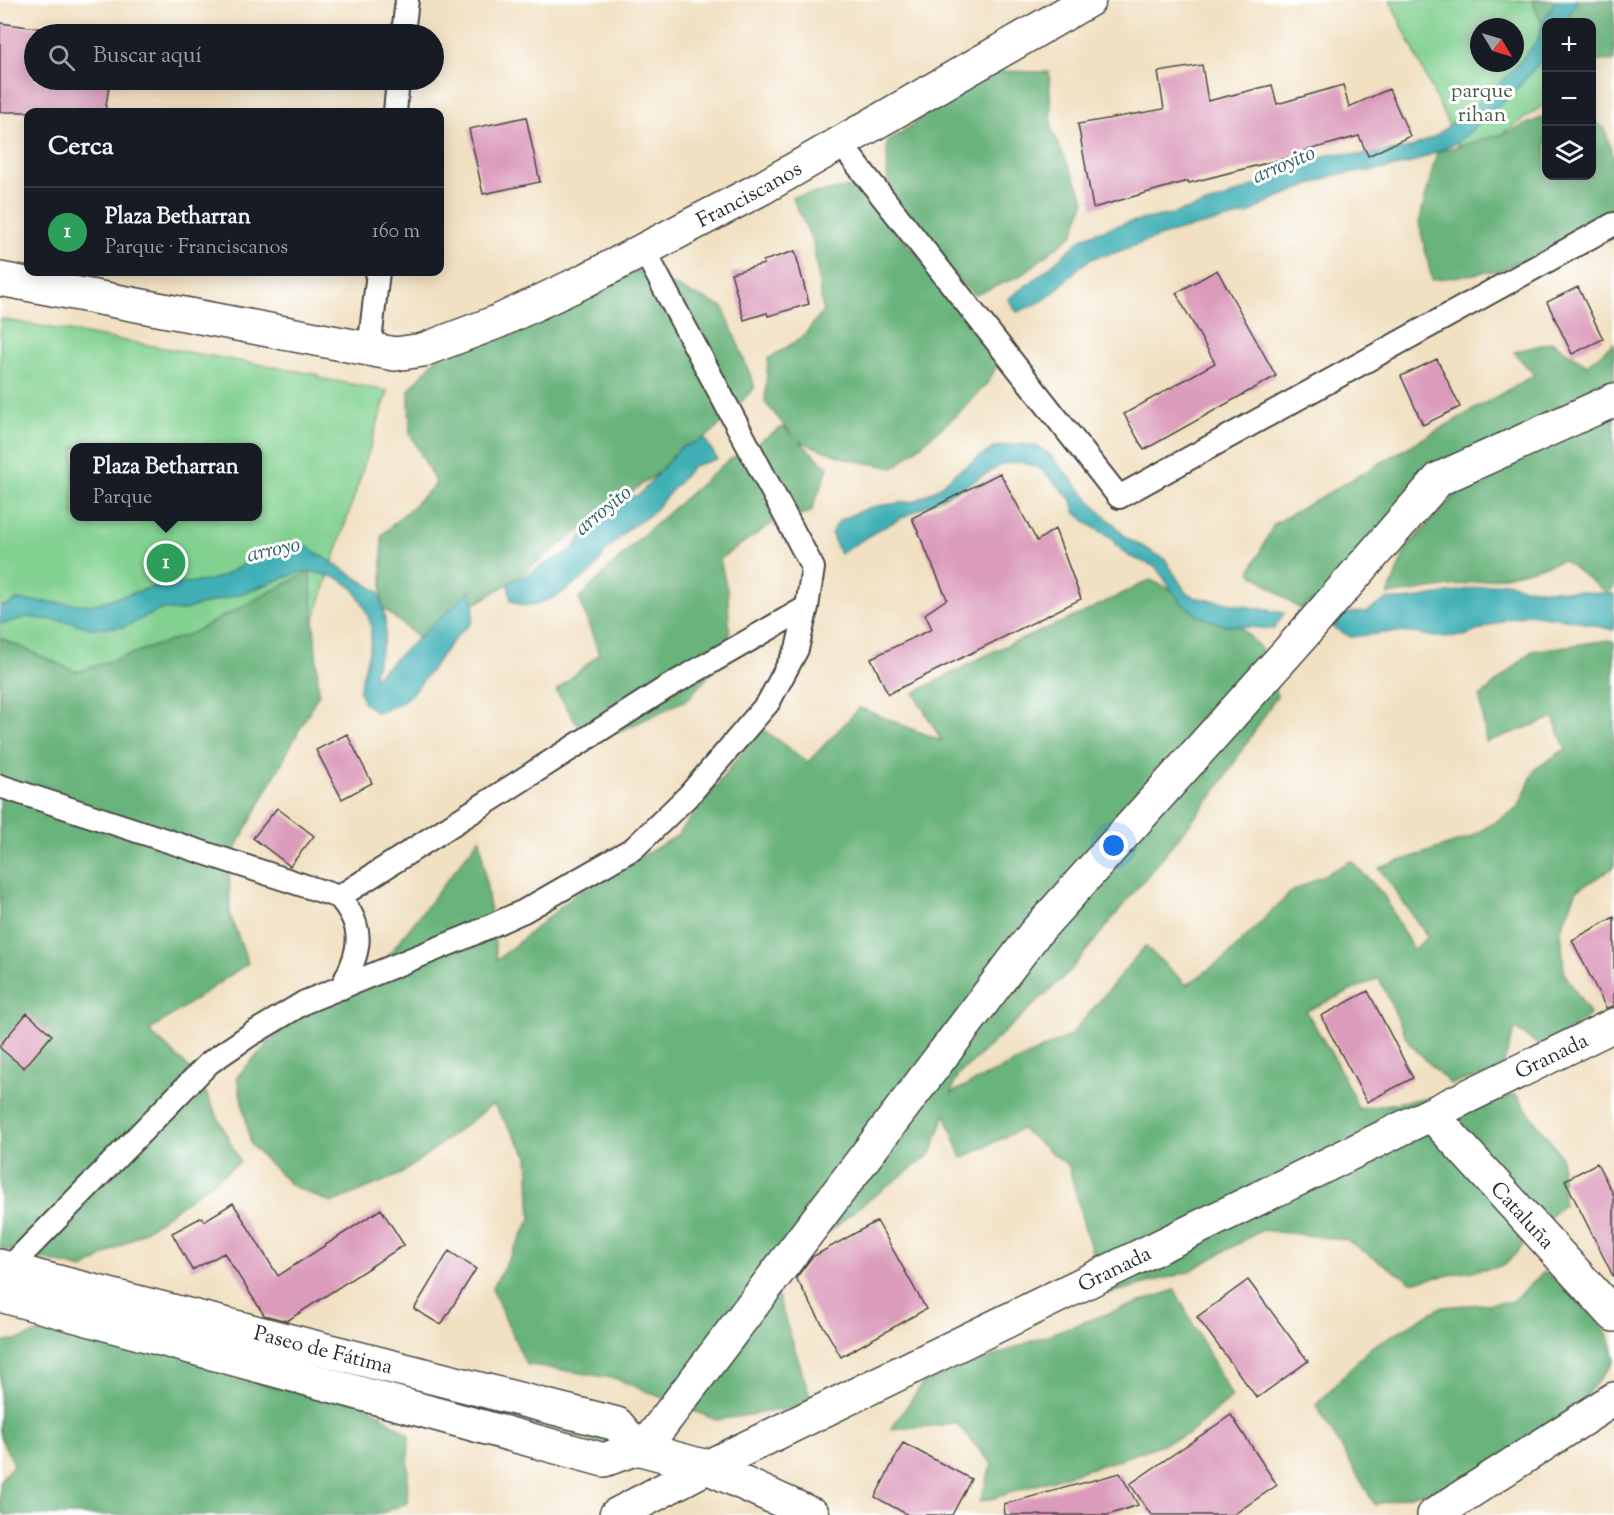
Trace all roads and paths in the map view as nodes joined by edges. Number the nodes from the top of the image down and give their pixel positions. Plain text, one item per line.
1 (407, 0) edge
2 (1089, 0) edge
3 (404, 24) edge
4 (397, 90) edge
5 (395, 108) edge
6 (840, 143) junction
7 (1614, 224) edge
8 (644, 250) junction
9 (378, 276) edge
10 (0, 279) edge
11 (382, 352) junction
12 (1614, 400) edge
13 (807, 607) junction
14 (0, 786) edge
15 (339, 897) junction
16 (341, 988) junction
17 (1614, 1025) edge
18 (1432, 1115) junction
19 (4, 1286) edge
20 (1614, 1315) edge
21 (1614, 1399) edge
22 (640, 1448) junction
23 (707, 1467) junction
24 (616, 1515) edge
25 (813, 1515) edge
26 (1434, 1515) edge

1 - 3 lane
2 - 6 street, Franciscanos
4 - 5 lane
6 - 7 lane
6 - 8 street, Franciscanos
8 - 11 street, Franciscanos
8 - 13 lane
9 - 11 lane
10 - 11 street, Franciscanos
12 - 22 street
13 - 15 lane
13 - 16 lane
14 - 15 lane
15 - 16 lane
16 - 19 lane
17 - 18 street, Granada
18 - 20 street, Cataluña
18 - 23 street, Granada
19 - 22 street, Paseo de Fátima
19 - 22 street, Paseo de Fátima
21 - 26 street
22 - 23 street
23 - 24 street, Granada
23 - 25 street

